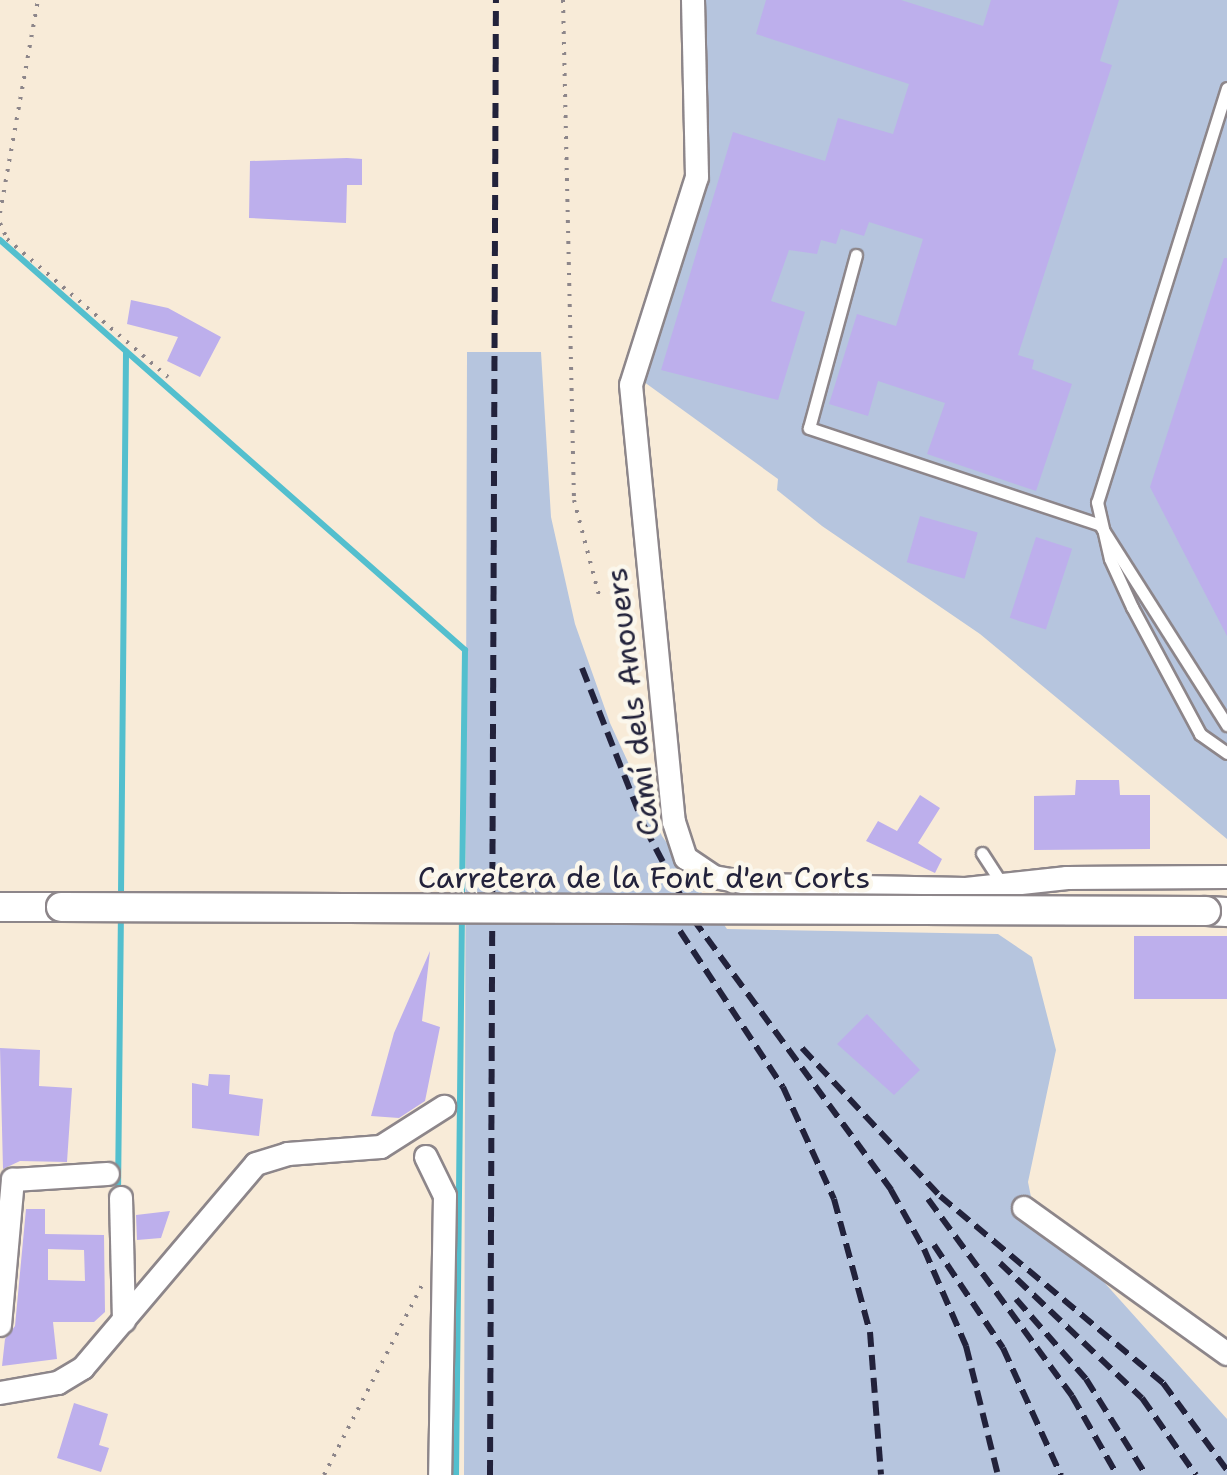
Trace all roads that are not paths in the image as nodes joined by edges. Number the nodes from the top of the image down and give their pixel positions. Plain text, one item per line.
1 (693, 0) edge
2 (1227, 88) edge
3 (856, 255) dead end
4 (1100, 525) junction
5 (1227, 725) edge
6 (1227, 752) edge
7 (982, 853) dead end
8 (1227, 878) edge
9 (1004, 888) junction
10 (0, 907) edge
11 (1216, 911) edge
12 (444, 1107) dead end
13 (426, 1158) dead end
14 (108, 1174) dead end
15 (122, 1198) dead end
16 (1024, 1208) dead end
17 (124, 1322) junction
18 (0, 1324) edge
19 (1227, 1354) edge
20 (0, 1393) edge
21 (440, 1475) edge

1 - 9 street, Camí dels Anouers
2 - 4 lane
3 - 4 lane
4 - 5 lane
4 - 6 lane
7 - 9 lane
8 - 9 street, Camí dels Anouers
10 - 11 street, Carretera de la Font d'en Corts, bridge
12 - 17 street
13 - 21 street
14 - 18 street
15 - 17 street
16 - 19 street
17 - 20 street

